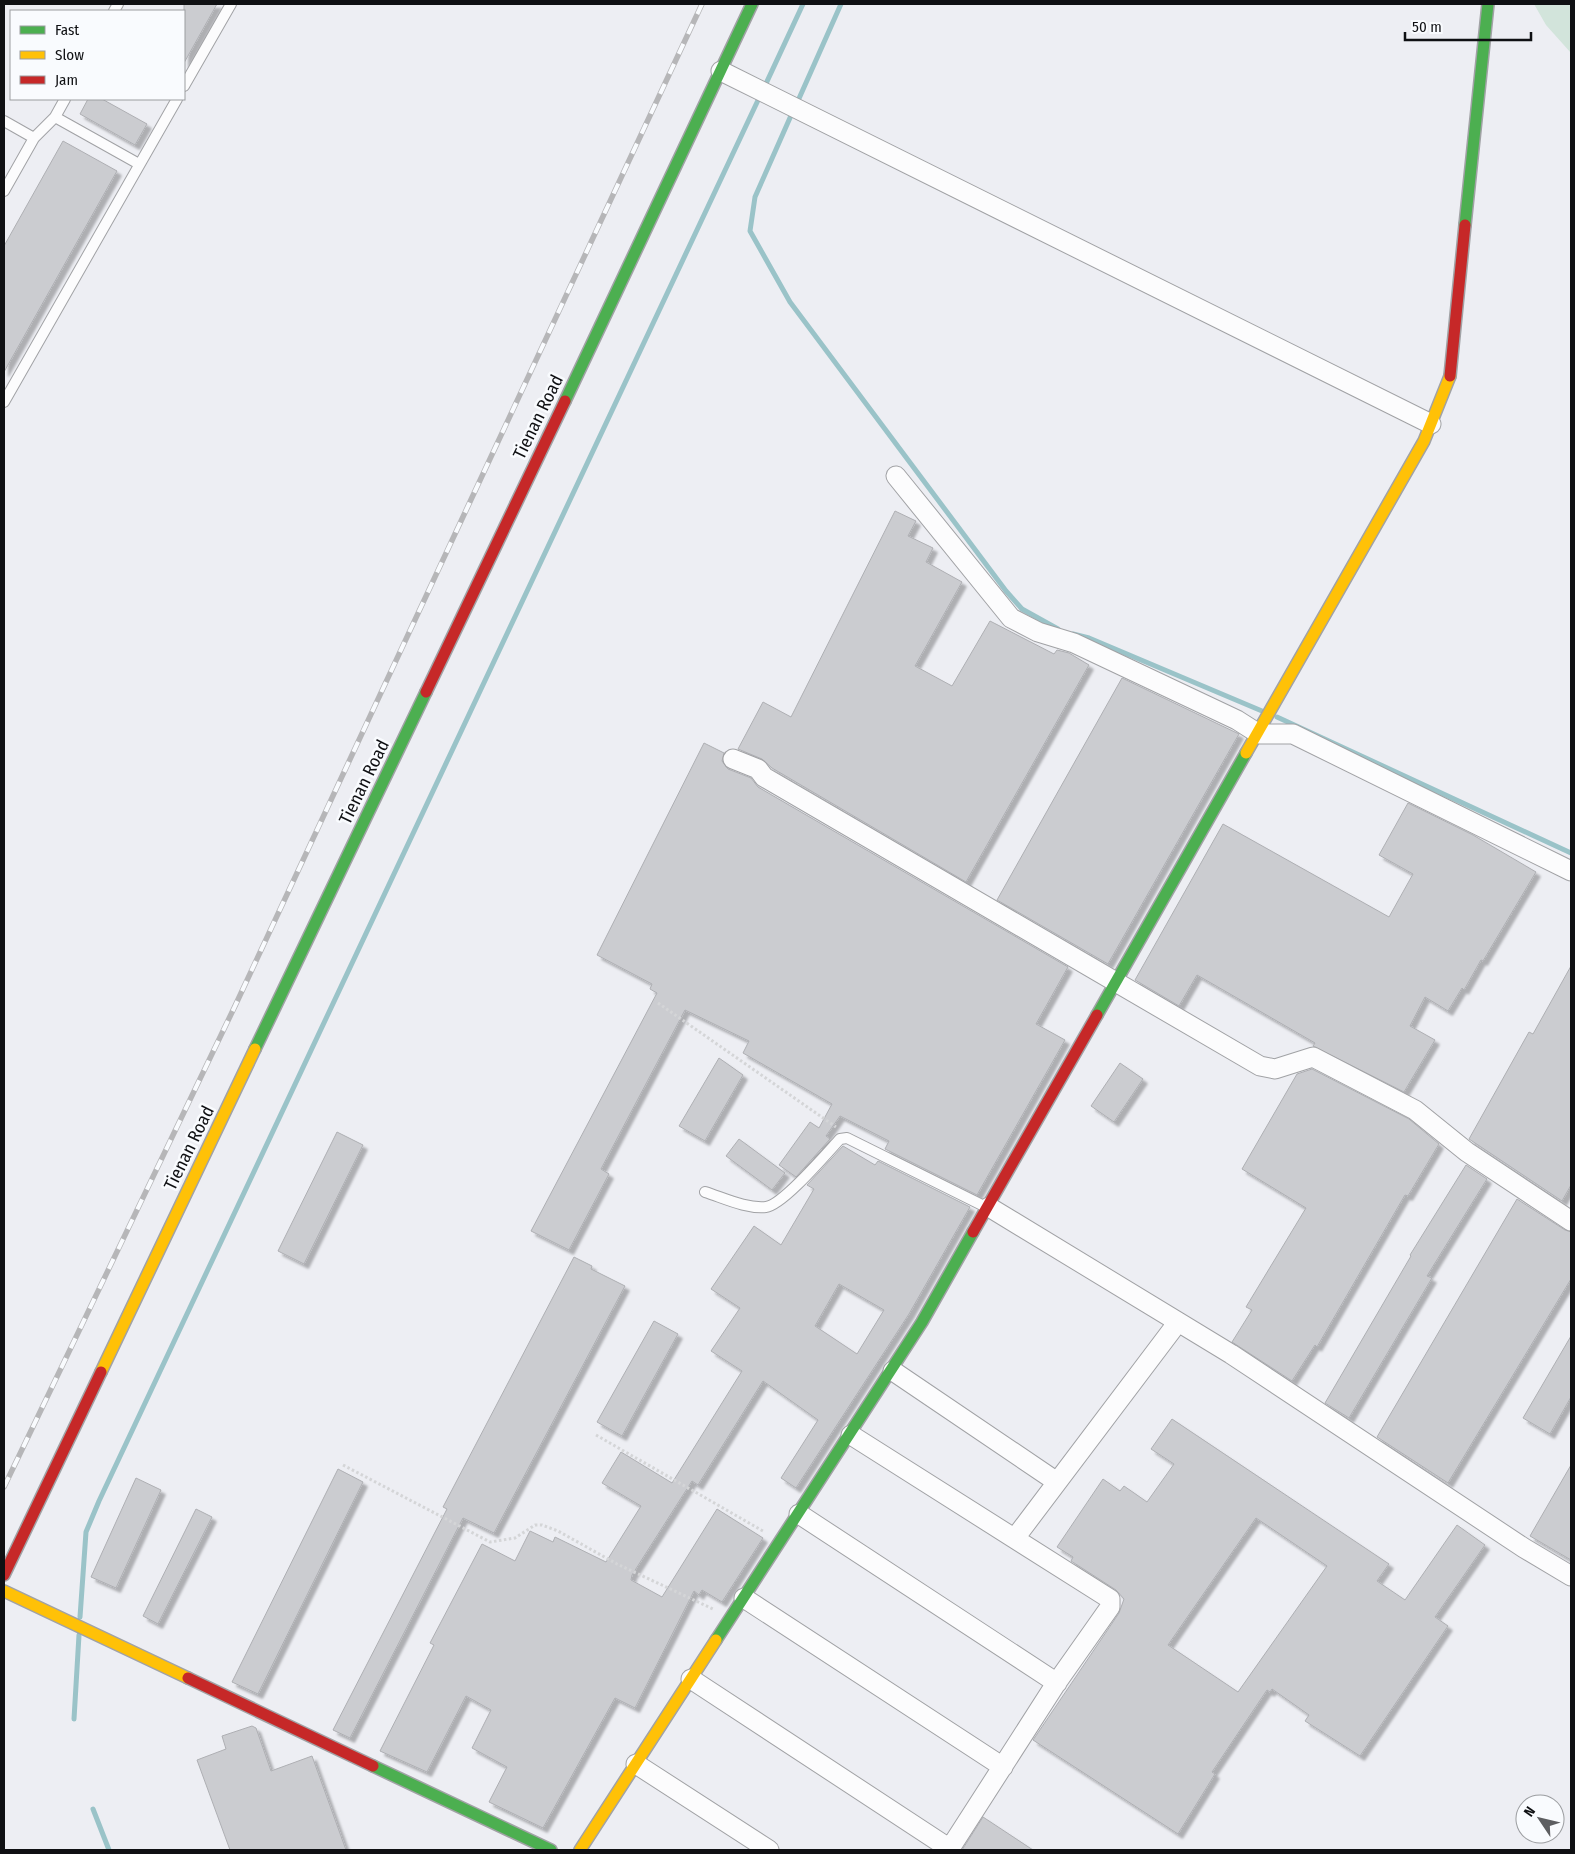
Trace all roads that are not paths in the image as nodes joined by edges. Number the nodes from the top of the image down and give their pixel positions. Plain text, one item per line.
1 (231, 4) edge
2 (752, 4) edge
3 (1488, 4) edge
4 (721, 71) junction
5 (185, 84) edge
6 (64, 100) edge
7 (176, 100) edge
8 (54, 117) junction
9 (4, 121) edge
10 (34, 138) junction
11 (140, 164) junction
12 (4, 191) edge
13 (4, 402) edge
14 (1431, 424) junction
15 (896, 476) dead end
16 (1263, 727) junction
17 (733, 759) dead end
18 (1571, 871) edge
19 (1118, 982) junction
20 (706, 1192) dead end
21 (988, 1208) junction
22 (1571, 1221) edge
23 (1178, 1322) junction
24 (892, 1371) junction
25 (851, 1435) junction
26 (1057, 1482) junction
27 (799, 1514) junction
28 (1015, 1538) junction
29 (4, 1575) edge
30 (1571, 1576) edge
31 (4, 1591) edge
32 (744, 1598) junction
33 (692, 1679) junction
34 (1057, 1683) junction
35 (636, 1764) junction
36 (1003, 1767) junction
37 (550, 1850) edge
38 (580, 1850) edge
39 (769, 1850) edge
40 (949, 1850) edge

1 - 5 lane
2 - 4 street, Tienan Road
3 - 14 street
4 - 14 street
4 - 29 street, Tienan Road
6 - 8 lane
7 - 11 lane
8 - 10 lane
8 - 11 lane
9 - 10 lane
10 - 12 lane
11 - 13 lane
14 - 16 street
15 - 16 street
16 - 18 street
16 - 19 street
17 - 19 street
19 - 21 street
19 - 22 street
20 - 21 lane
21 - 23 street
21 - 24 street
23 - 26 street
23 - 30 street
24 - 25 street
24 - 26 street
25 - 27 street
25 - 28 street
26 - 28 street
27 - 32 street
27 - 34 street
28 - 34 street
31 - 37 street
32 - 33 street
32 - 36 street
33 - 35 street
33 - 40 street
34 - 36 street
35 - 38 street
35 - 39 street
36 - 40 street

